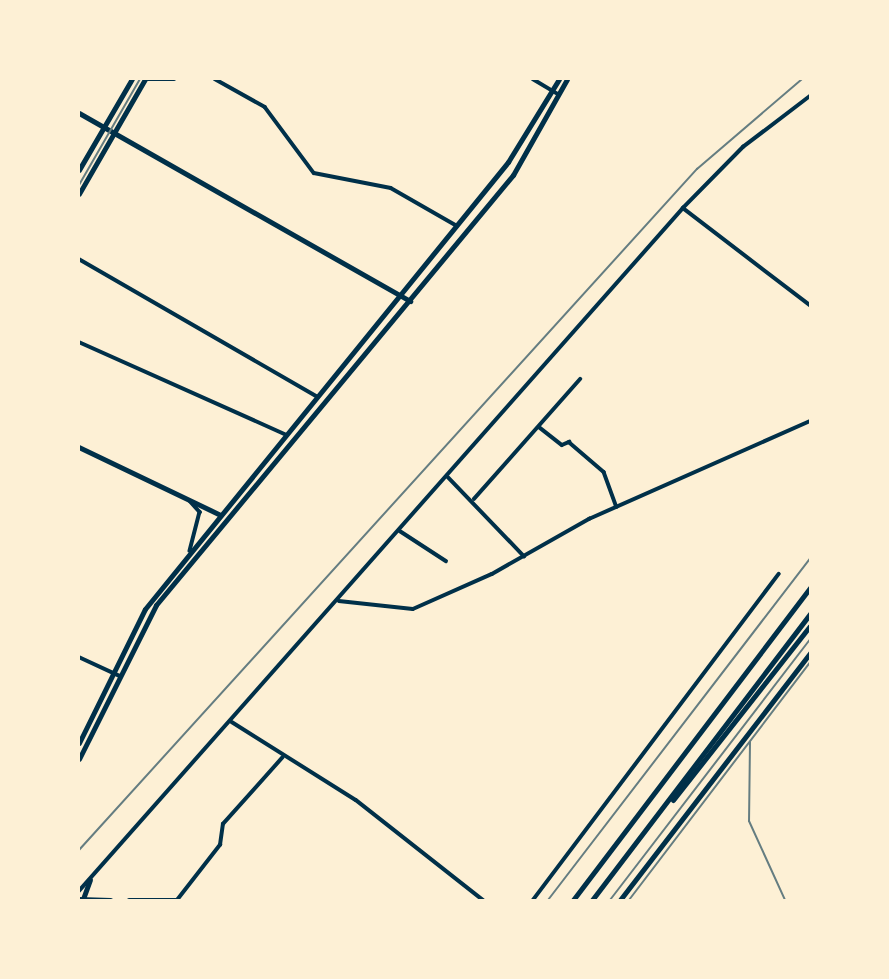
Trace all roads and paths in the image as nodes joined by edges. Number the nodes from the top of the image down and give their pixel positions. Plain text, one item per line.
1 (132, 79) edge
2 (145, 79) edge
3 (174, 79) edge
4 (215, 79) edge
5 (533, 79) edge
6 (559, 79) edge
7 (567, 79) edge
8 (555, 92) junction
9 (810, 96) edge
10 (79, 113) edge
11 (104, 127) junction
12 (114, 133) junction
13 (79, 170) edge
14 (79, 194) edge
15 (683, 208) junction
16 (457, 226) junction
17 (79, 259) edge
18 (399, 295) junction
19 (410, 301) junction
20 (810, 305) edge
21 (79, 342) edge
22 (580, 379) dead end
23 (316, 396) junction
24 (810, 421) edge
25 (539, 427) junction
26 (285, 434) junction
27 (79, 447) edge
28 (448, 477) junction
29 (188, 499) junction
30 (474, 499) junction
31 (617, 508) junction
32 (219, 514) junction
33 (400, 531) junction
34 (190, 551) junction
35 (524, 556) junction
36 (446, 561) dead end
37 (779, 574) dead end
38 (810, 588) edge
39 (338, 601) junction
40 (810, 614) edge
41 (810, 626) edge
42 (810, 653) edge
43 (79, 657) edge
44 (116, 674) junction
45 (232, 722) junction
46 (79, 743) edge
47 (282, 758) junction
48 (79, 759) edge
49 (656, 817) junction
50 (90, 880) junction
51 (79, 891) edge
52 (81, 900) edge
53 (110, 900) edge
54 (129, 900) edge
55 (177, 900) edge
56 (483, 900) edge
57 (533, 900) edge
58 (573, 900) edge
59 (592, 900) edge
60 (620, 900) edge

1 - 11 street
2 - 3 street
2 - 12 street
4 - 16 street
5 - 8 street
6 - 8 main road
7 - 8 main road
8 - 16 main road
8 - 19 main road
9 - 15 street
10 - 11 main road
11 - 12 main road
11 - 13 street
12 - 14 street
12 - 18 main road
15 - 20 street
15 - 28 street
16 - 18 main road
17 - 23 street
18 - 19 main road
18 - 23 main road
19 - 44 main road
21 - 26 street
22 - 25 street
23 - 26 main road
24 - 31 street
25 - 30 street
25 - 31 street
26 - 32 main road
27 - 29 street
28 - 30 street
28 - 33 street
29 - 32 street
29 - 34 street
30 - 35 street
31 - 35 street
32 - 34 main road
33 - 36 street
33 - 39 street
34 - 44 main road
35 - 39 street
37 - 57 street
38 - 58 main road
39 - 45 street
40 - 49 main road
41 - 49 main road
42 - 60 street
43 - 44 street
44 - 46 main road
44 - 48 main road
45 - 47 street
45 - 50 street
47 - 55 street
47 - 56 street
49 - 59 main road
50 - 51 street
50 - 52 street
52 - 53 street
54 - 55 street

